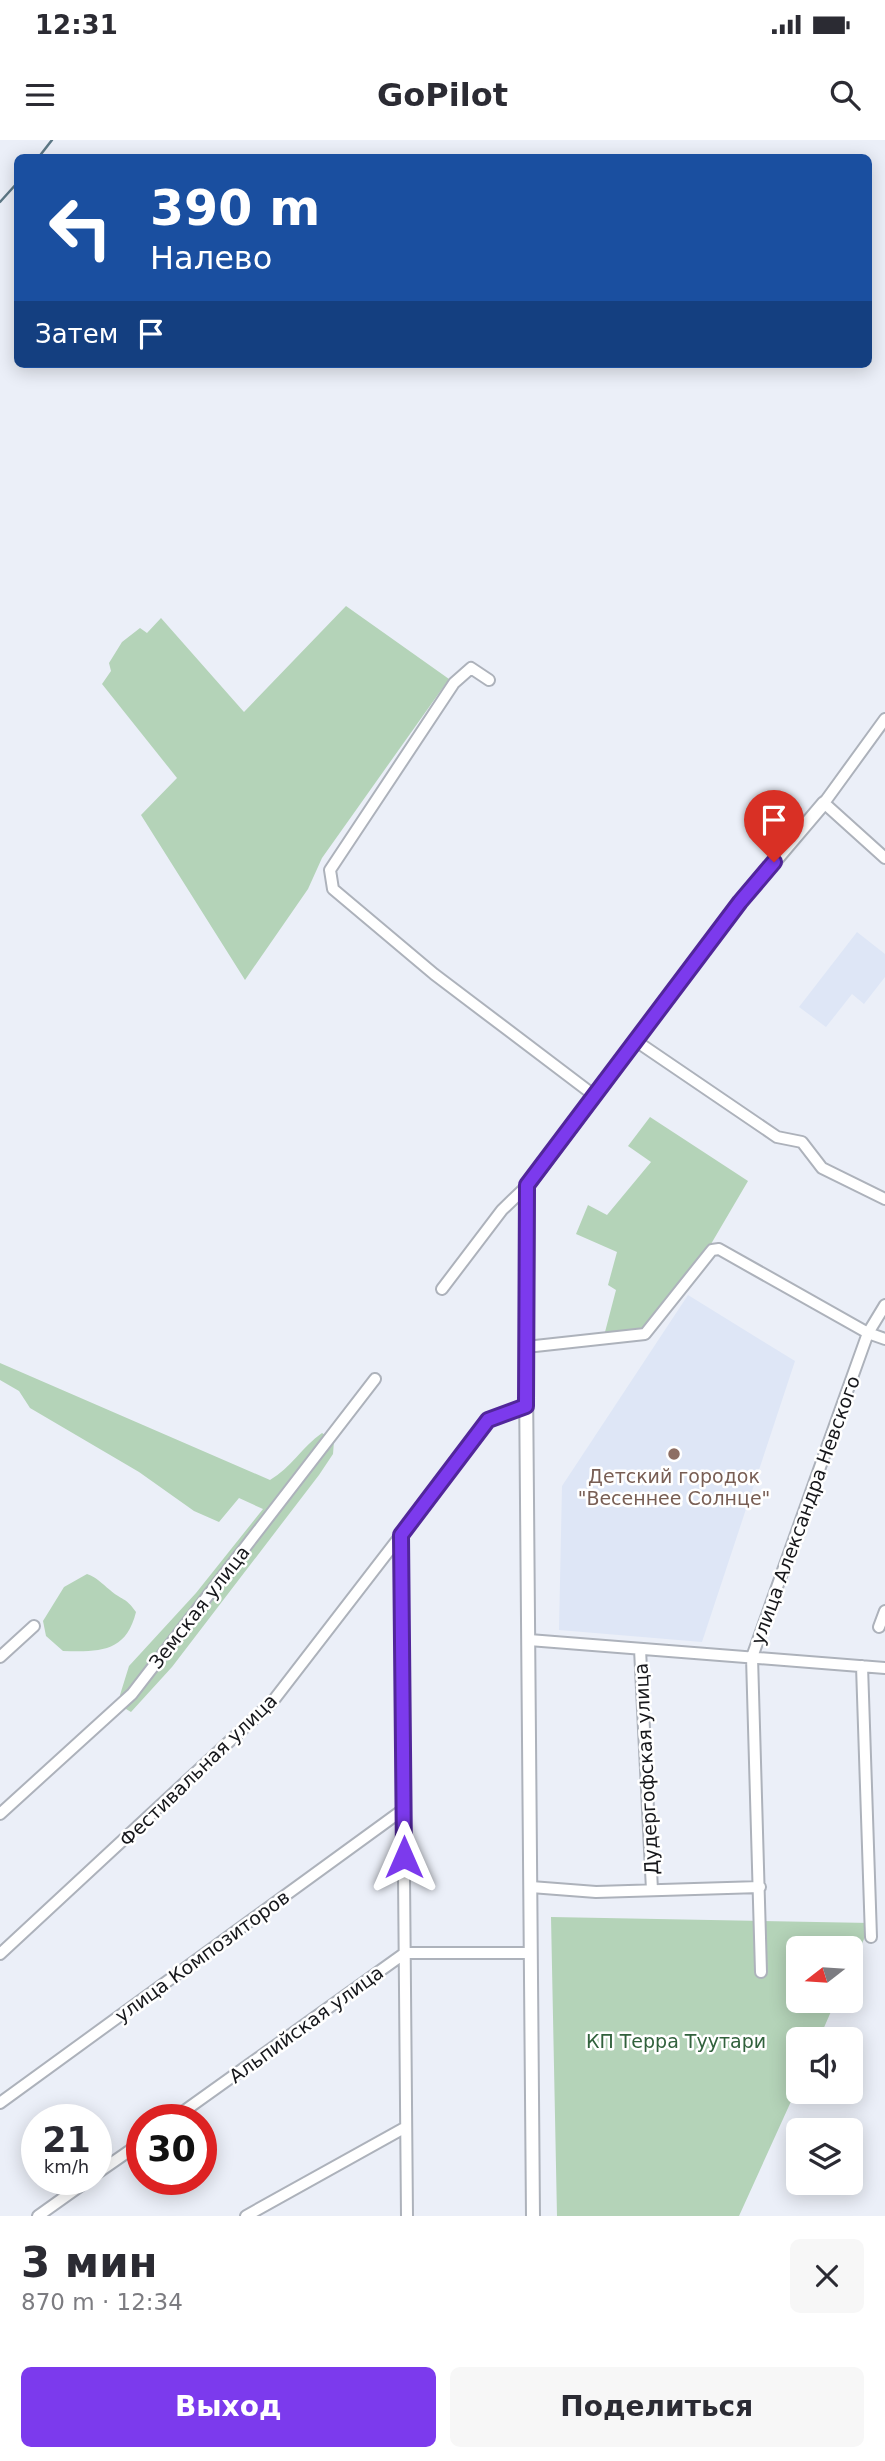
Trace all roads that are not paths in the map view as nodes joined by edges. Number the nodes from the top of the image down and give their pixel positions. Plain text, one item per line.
1 (489, 680) dead end
2 (885, 719) edge
3 (824, 803) junction
4 (885, 858) edge
5 (636, 1041) junction
6 (595, 1096) junction
7 (527, 1185) junction
8 (885, 1199) edge
9 (442, 1289) dead end
10 (885, 1305) edge
11 (868, 1333) junction
12 (885, 1339) edge
13 (526, 1347) junction
14 (375, 1379) dead end
15 (526, 1406) junction
16 (401, 1535) junction
17 (885, 1611) edge
18 (34, 1626) dead end
19 (879, 1627) dead end
20 (529, 1640) junction
21 (640, 1649) junction
22 (0, 1657) edge
23 (752, 1657) junction
24 (862, 1666) junction
25 (885, 1668) edge
26 (404, 1809) junction
27 (0, 1814) edge
28 (531, 1887) junction
29 (760, 1887) junction
30 (652, 1890) junction
31 (871, 1937) dead end
32 (405, 1953) junction
33 (531, 1953) junction
34 (0, 1954) edge
35 (761, 1972) dead end
36 (0, 2103) edge
37 (194, 2104) edge
38 (406, 2127) junction
39 (68, 2195) edge
40 (38, 2216) edge
41 (246, 2216) edge
42 (407, 2216) edge
43 (533, 2216) edge

1 - 6 street
2 - 3 street
3 - 4 street
3 - 5 street
5 - 6 street
5 - 8 street
6 - 7 street
7 - 9 street
7 - 13 street
10 - 11 street, улица Александра Невского
11 - 12 street
11 - 13 street
11 - 23 street, улица Александра Невского
13 - 15 street
14 - 27 street, Земская улица
15 - 16 street, Фестивальная улица
15 - 20 street
16 - 26 street
16 - 34 street, Фестивальная улица
17 - 19 street
18 - 22 street
20 - 21 street
20 - 28 street
21 - 23 street
21 - 30 street, Дудергофская улица
23 - 24 street
23 - 29 street, улица Александра Невского
24 - 25 street
24 - 31 street
26 - 32 street
26 - 36 street, улица Композиторов
28 - 30 street
28 - 33 street
29 - 30 street
29 - 35 street, улица Александра Невского
32 - 33 street
32 - 37 street, Альпийская улица
32 - 38 street
33 - 43 street
38 - 41 street
38 - 42 street
39 - 40 street

